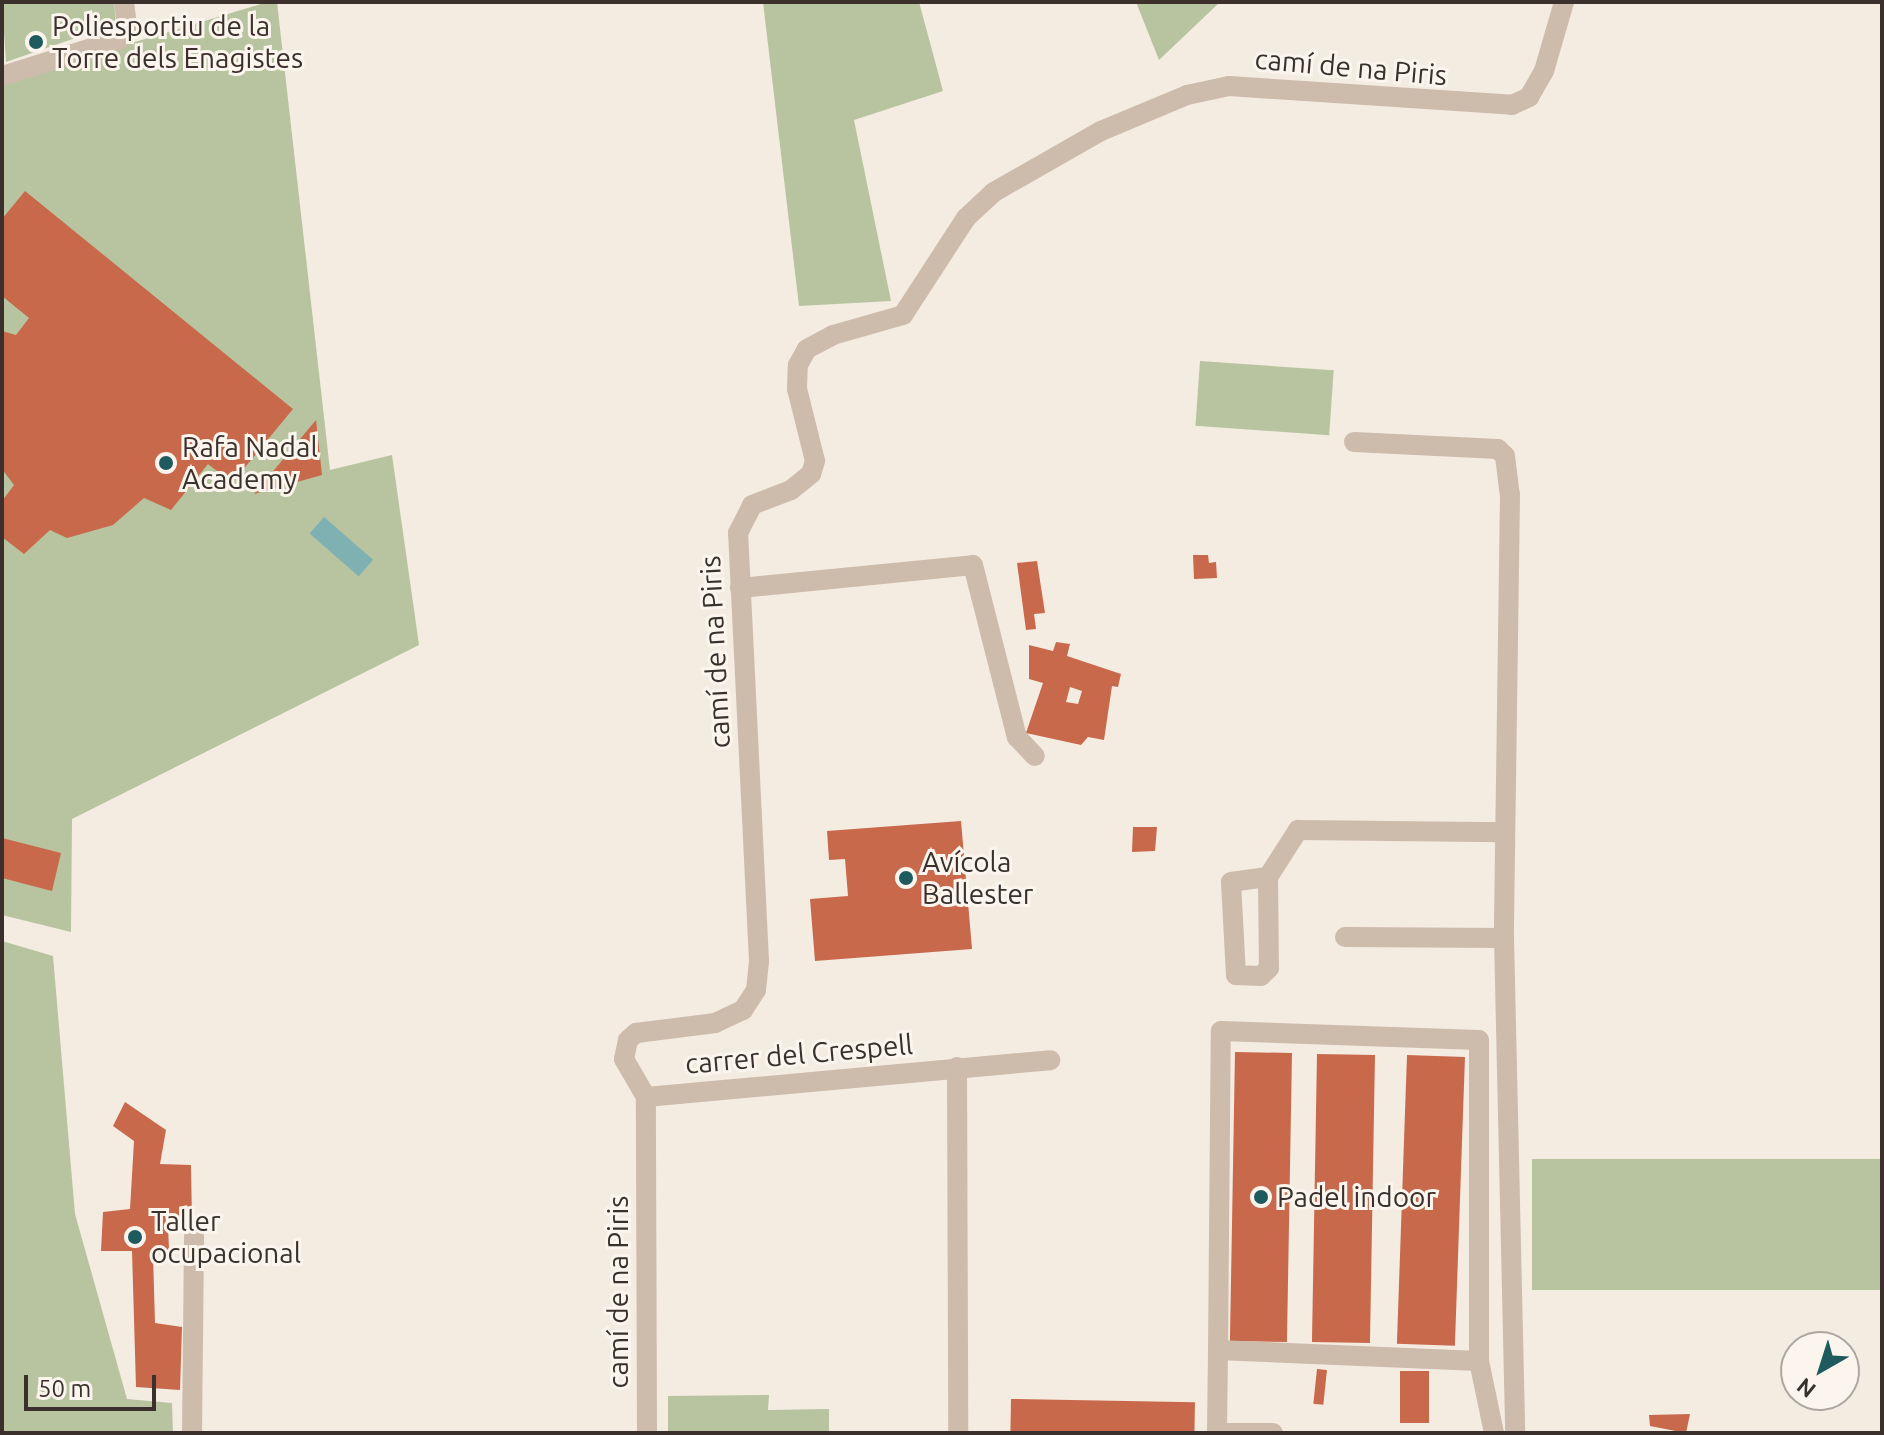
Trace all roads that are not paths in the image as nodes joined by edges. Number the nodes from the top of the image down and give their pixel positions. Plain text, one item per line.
1 (124, 2) edge
2 (1564, 2) edge
3 (2, 76) edge
4 (1354, 442) dead end
5 (740, 588) junction
6 (1035, 756) dead end
7 (1505, 832) junction
8 (1268, 877) junction
9 (1345, 937) dead end
10 (1504, 938) junction
11 (1050, 1060) dead end
12 (957, 1067) junction
13 (646, 1097) junction
14 (194, 1236) dead end
15 (1218, 1350) junction
16 (1479, 1361) junction
17 (1217, 1432) edge
18 (192, 1433) edge
19 (647, 1433) edge
20 (958, 1433) edge
21 (1273, 1433) edge
22 (1494, 1433) edge
23 (1515, 1433) edge

1 - 3 street
2 - 5 street, camí de na Piris
4 - 7 street
5 - 6 street
5 - 13 street, camí de na Piris
7 - 8 street
7 - 10 street
8 - 8 street
9 - 10 street
10 - 23 street
11 - 12 street, carrer del Crespell
12 - 13 street, carrer del Crespell
12 - 20 street
13 - 19 street, camí de na Piris
14 - 18 street
15 - 16 street
15 - 16 street
15 - 17 street
16 - 22 street
17 - 21 street

